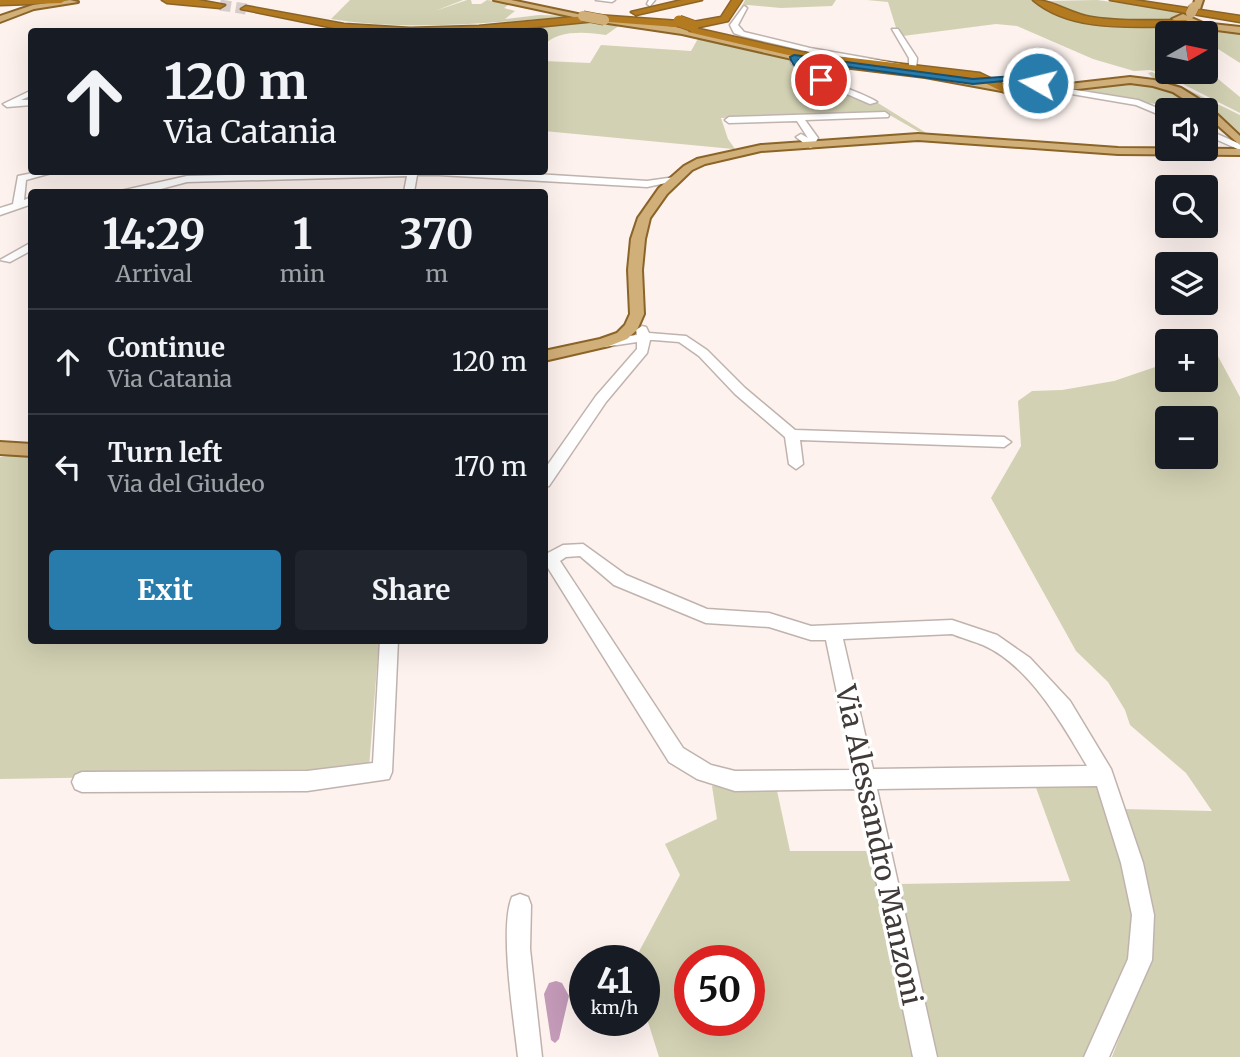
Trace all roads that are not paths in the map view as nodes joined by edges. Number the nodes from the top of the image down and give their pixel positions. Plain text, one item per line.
1 (167, 0) edge
2 (197, 0) edge
3 (498, 0) edge
4 (600, 0) edge
5 (612, 0) edge
6 (1038, 0) edge
7 (1044, 0) edge
8 (1104, 0) edge
9 (1115, 0) edge
10 (1132, 0) edge
11 (0, 2) edge
12 (64, 2) edge
13 (741, 3) edge
14 (705, 4) edge
15 (1151, 6) junction
16 (1192, 13) edge
17 (1240, 17) edge
18 (0, 19) edge
19 (570, 19) junction
20 (684, 24) junction
21 (498, 27) junction
22 (357, 28) edge
23 (396, 28) edge
24 (396, 28) edge
25 (459, 28) edge
26 (459, 28) edge
27 (482, 28) edge
28 (1240, 30) edge
29 (895, 31) dead end
30 (779, 47) junction
31 (794, 57) junction
32 (906, 67) junction
33 (942, 76) junction
34 (990, 80) junction
35 (1108, 83) junction
36 (1019, 85) junction
37 (1057, 89) junction
38 (28, 94) edge
39 (873, 102) dead end
40 (28, 103) edge
41 (4, 106) edge
42 (1155, 110) edge
43 (885, 115) dead end
44 (799, 118) junction
45 (729, 120) dead end
46 (807, 137) junction
47 (1218, 137) edge
48 (1240, 147) edge
49 (36, 175) edge
50 (234, 175) edge
51 (515, 175) edge
52 (181, 176) edge
53 (675, 180) junction
54 (644, 186) junction
55 (143, 189) edge
56 (663, 191) junction
57 (28, 201) edge
58 (18, 204) junction
59 (652, 204) junction
60 (0, 212) edge
61 (28, 247) edge
62 (6, 260) dead end
63 (637, 314) joint
64 (636, 340) junction
65 (548, 355) edge
66 (792, 435) junction
67 (1004, 442) dead end
68 (0, 448) edge
69 (28, 450) edge
70 (796, 464) dead end
71 (548, 476) edge
72 (548, 562) edge
73 (832, 632) junction
74 (389, 644) edge
75 (1104, 776) junction
76 (866, 778) junction
77 (82, 782) dead end
78 (520, 905) dead end
79 (530, 1057) edge
80 (925, 1057) edge
81 (1096, 1057) edge

1 - 2 highway
3 - 31 main road, bridge
4 - 5 street
6 - 16 highway
7 - 16 highway
8 - 15 highway
9 - 15 highway
10 - 16 highway
11 - 12 highway
12 - 18 main road
13 - 21 highway
13 - 30 highway
13 - 32 street
14 - 19 highway
14 - 19 highway
14 - 20 highway
15 - 16 highway
16 - 17 highway
16 - 17 highway
16 - 28 main road
19 - 25 highway
20 - 30 highway
20 - 32 highway
21 - 27 highway
21 - 32 highway
22 - 24 highway
23 - 26 highway
29 - 32 street
30 - 32 highway
31 - 33 main road
31 - 39 street
32 - 34 highway
32 - 36 highway
33 - 34 main road
33 - 36 main road
34 - 36 highway
35 - 36 main road
35 - 37 main road
35 - 48 main road
36 - 37 main road
37 - 42 street
38 - 41 street
40 - 41 street
43 - 44 street
44 - 45 street
44 - 46 street
46 - 48 main road
46 - 53 main road
47 - 48 street
49 - 58 street
50 - 52 street
51 - 54 street
52 - 55 street
53 - 54 street
53 - 56 main road
54 - 56 street
54 - 59 street
56 - 59 main road
57 - 58 street
58 - 60 street
59 - 63 main road
61 - 62 street
63 - 64 street
64 - 65 main road
64 - 66 street
64 - 71 street
66 - 67 street
66 - 70 street
68 - 69 main road
72 - 73 street
72 - 76 street
73 - 75 street
73 - 76 street, Via Alessandro Manzoni
74 - 77 street
75 - 76 street
75 - 81 street
76 - 80 street, Via Alessandro Manzoni
78 - 79 street

